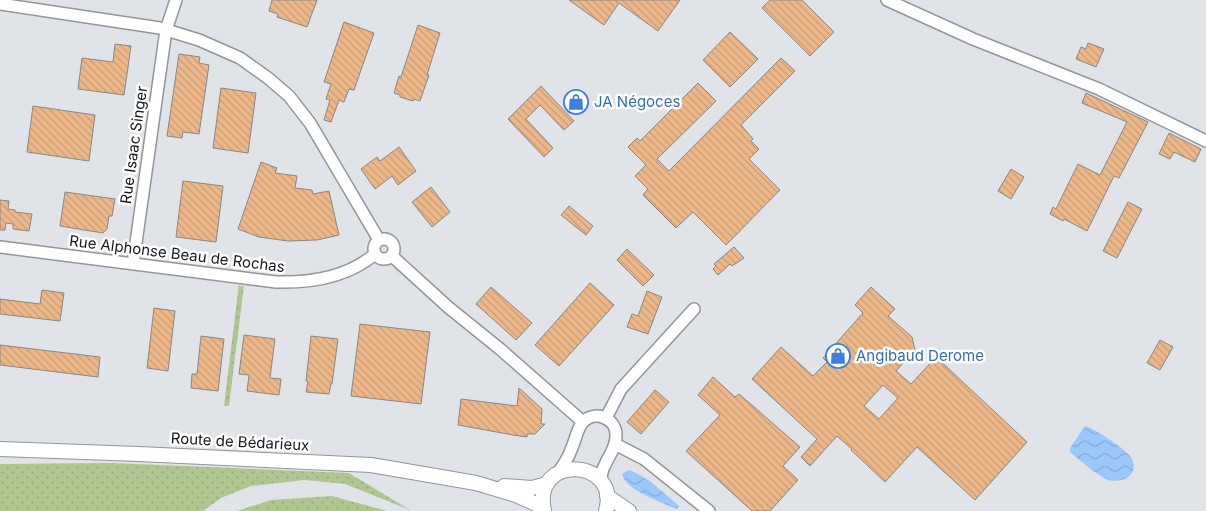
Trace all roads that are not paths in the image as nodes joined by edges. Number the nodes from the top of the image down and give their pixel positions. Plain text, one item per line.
1 (176, 0) edge
2 (887, 0) edge
3 (0, 4) edge
4 (166, 30) junction
5 (1206, 141) edge
6 (379, 240) junction
7 (0, 248) edge
8 (375, 254) junction
9 (392, 256) junction
10 (133, 264) junction
11 (694, 309) dead end
12 (606, 418) junction
13 (583, 422) junction
14 (615, 444) junction
15 (0, 449) edge
16 (552, 479) junction
17 (600, 480) junction
18 (476, 483) junction
19 (607, 496) junction
20 (544, 510) edge
21 (606, 511) edge
22 (630, 511) edge
23 (709, 511) edge

1 - 4 street, Rue Isaac Singer
2 - 5 street
3 - 4 street
4 - 6 street
4 - 10 street, Rue Isaac Singer
6 - 8 street
6 - 9 street
7 - 10 street, Rue Alphonse Beau de Rochas
8 - 9 street
8 - 10 street, Rue Alphonse Beau de Rochas
9 - 13 street
11 - 12 street
12 - 13 street
12 - 14 street
13 - 16 street
14 - 17 street
14 - 23 street
15 - 18 main road, Route de Bédarieux
16 - 17 main road, Route de Bédarieux
16 - 18 main road, Route de Bédarieux
16 - 20 main road
17 - 19 main road
18 - 20 main road, Route de Bédarieux
19 - 21 main road
19 - 22 main road

